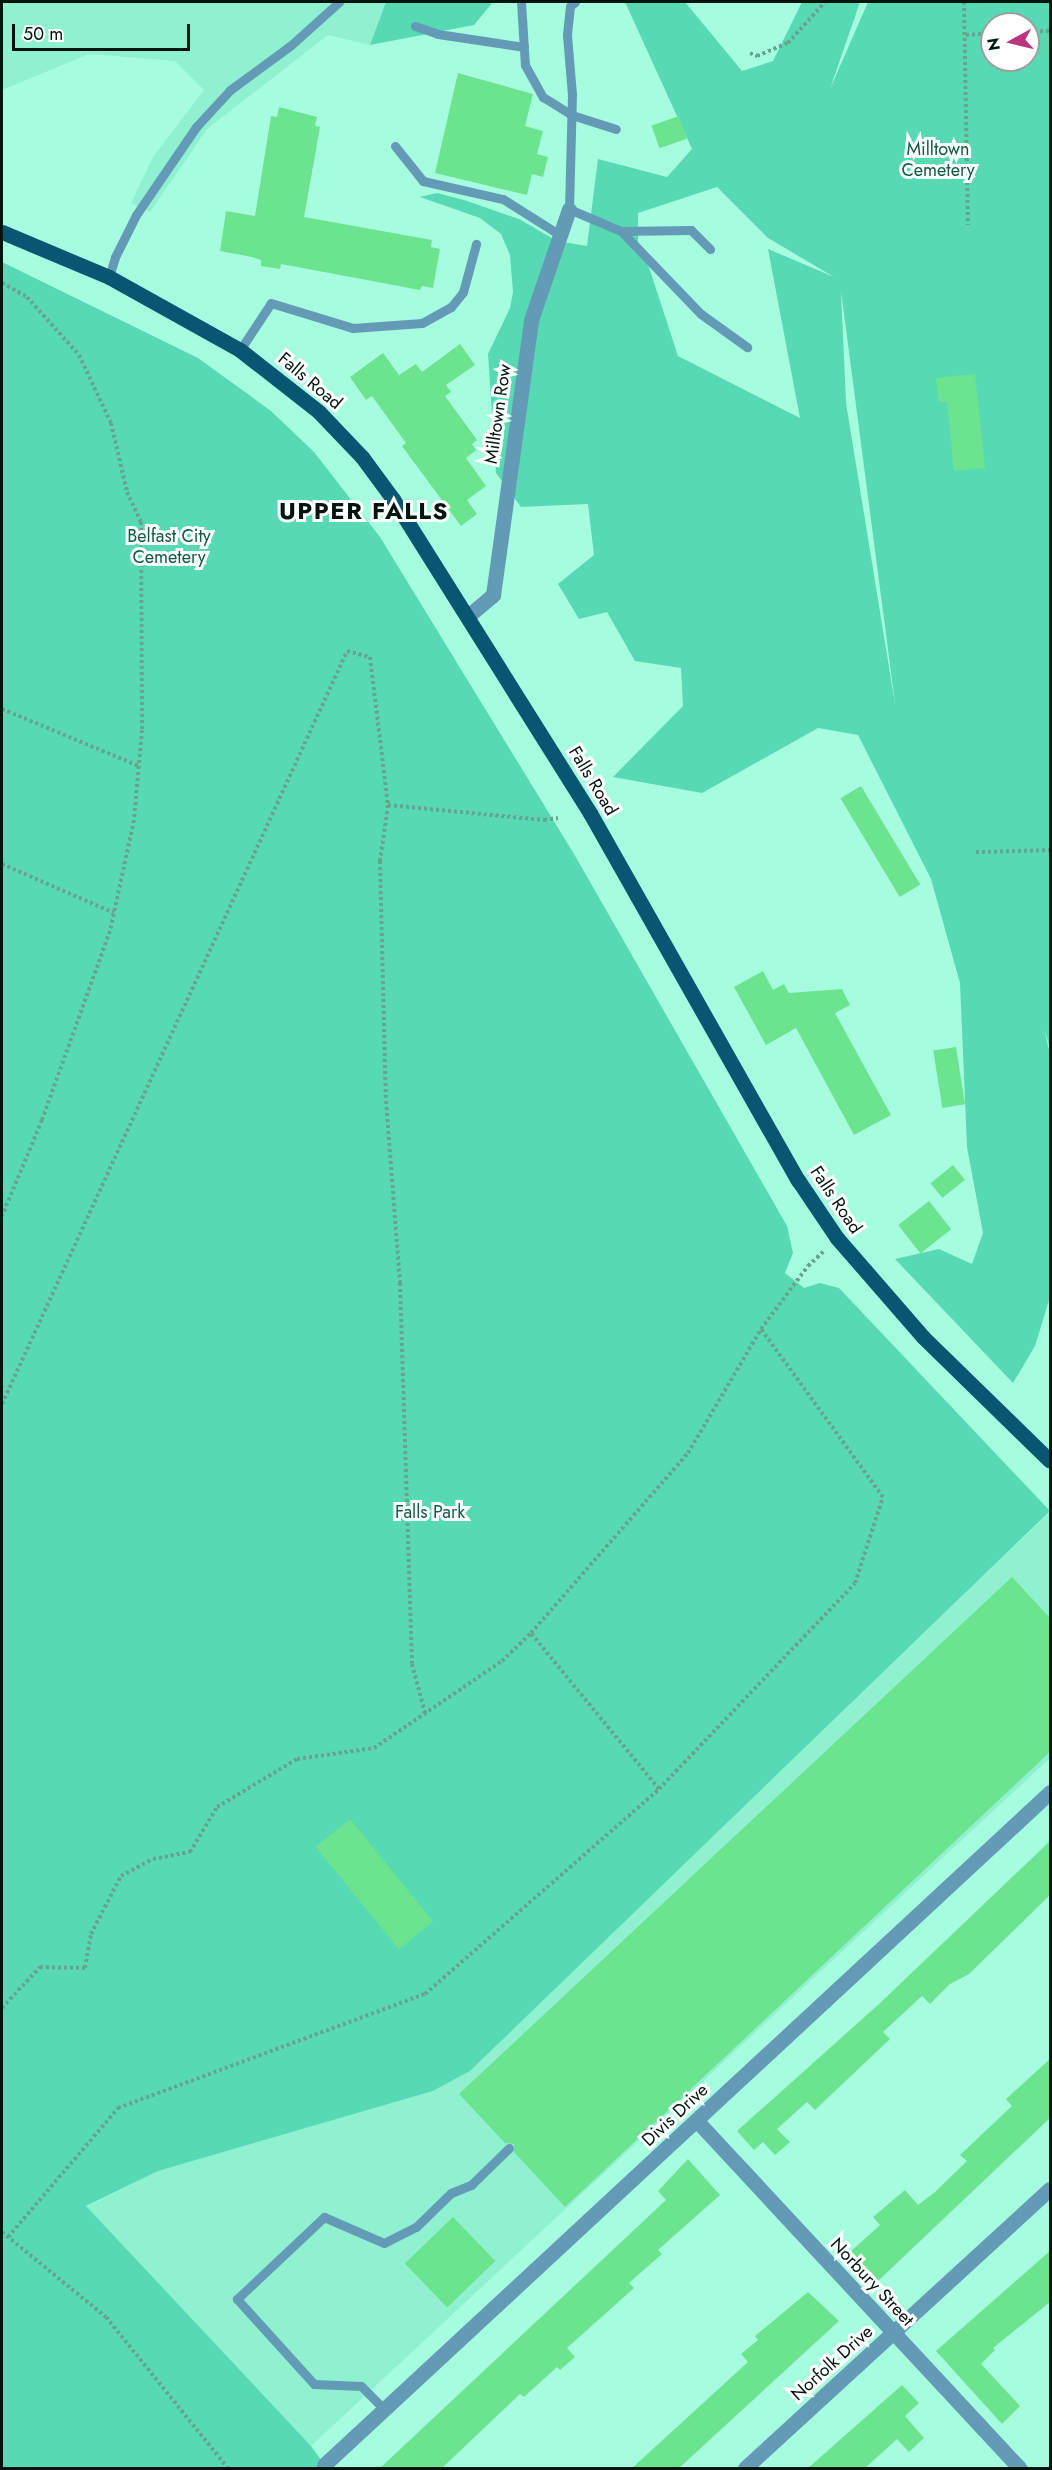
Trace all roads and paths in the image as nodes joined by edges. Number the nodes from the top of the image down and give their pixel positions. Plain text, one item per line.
1 (339, 2) edge
2 (521, 2) edge
3 (574, 2) edge
4 (825, 2) edge
5 (964, 2) edge
6 (415, 26) dead end
7 (980, 34) edge
8 (966, 35) junction
9 (524, 46) junction
10 (750, 52) dead end
11 (572, 115) junction
12 (616, 129) dead end
13 (395, 146) dead end
14 (569, 209) junction
15 (968, 225) dead end
16 (621, 231) junction
17 (2, 232) edge
18 (560, 235) junction
19 (476, 244) dead end
20 (711, 249) dead end
21 (109, 277) junction
22 (2, 283) edge
23 (747, 346) dead end
24 (240, 350) junction
25 (468, 616) junction
26 (2, 709) edge
27 (139, 766) junction
28 (388, 805) junction
29 (558, 818) dead end
30 (1050, 850) edge
31 (976, 852) dead end
32 (2, 864) edge
33 (114, 913) junction
34 (2, 1216) edge
35 (837, 1238) junction
36 (761, 1329) junction
37 (2, 1404) edge
38 (1050, 1461) edge
39 (531, 1634) junction
40 (425, 1713) junction
41 (659, 1789) junction
42 (1050, 1792) edge
43 (2, 2008) edge
44 (697, 2121) junction
45 (509, 2148) dead end
46 (1050, 2189) edge
47 (2, 2232) edge
48 (8, 2237) junction
49 (894, 2333) junction
50 (384, 2409) junction
51 (324, 2465) dead end
52 (228, 2469) edge
53 (745, 2469) edge
54 (1020, 2469) edge

1 - 21 lane
2 - 9 lane
3 - 11 lane
4 - 10 path
5 - 8 path
6 - 9 lane
7 - 8 path
8 - 15 path
9 - 11 lane
11 - 12 lane
11 - 14 lane
13 - 18 lane
14 - 16 lane
14 - 18 street, Milltown Row
16 - 20 lane
16 - 23 lane
17 - 21 main road, Falls Road
18 - 25 street, Milltown Row
19 - 24 lane
21 - 24 main road, Falls Road
22 - 27 path
24 - 25 main road, Falls Road
25 - 35 main road, Falls Road
26 - 27 path
27 - 33 path
28 - 29 path
28 - 37 path
28 - 40 path
30 - 31 path
32 - 33 path
33 - 34 path
35 - 36 path
35 - 38 main road, Falls Road
36 - 39 path
36 - 41 path
39 - 40 path
39 - 41 path
40 - 43 path
41 - 48 path
42 - 44 street, Divis Drive
44 - 49 street, Norbury Street
44 - 50 street, Divis Drive
45 - 50 lane
46 - 49 street, Norfolk Drive
47 - 48 path
48 - 52 path
49 - 53 street, Norfolk Drive
49 - 54 street, Norbury Street
50 - 51 street, Divis Drive

